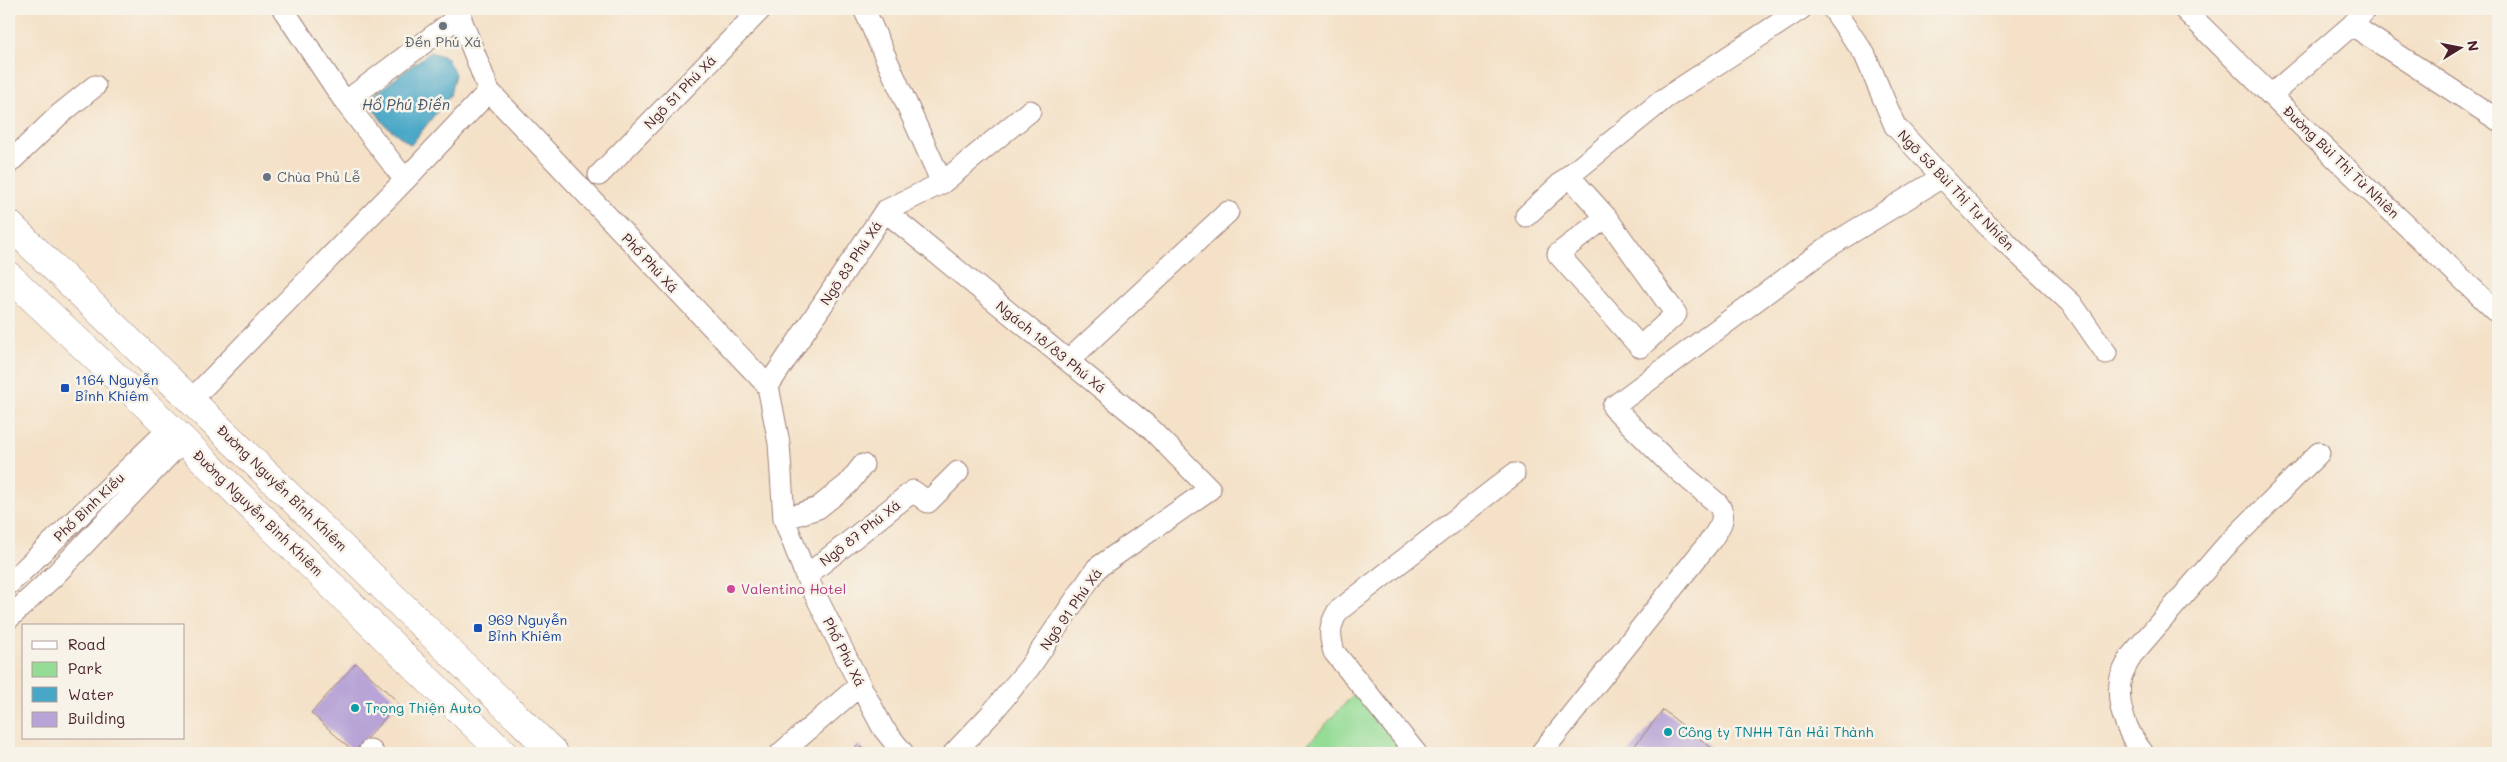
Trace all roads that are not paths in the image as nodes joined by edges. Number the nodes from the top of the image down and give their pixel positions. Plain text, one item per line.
1 (283, 9) edge
2 (761, 9) edge
3 (864, 9) edge
4 (1800, 9) edge
5 (1833, 9) edge
6 (2184, 9) edge
7 (2366, 9) edge
8 (459, 12) edge
9 (2352, 26) junction
10 (95, 86) dead end
11 (489, 91) junction
12 (2272, 94) junction
13 (345, 102) junction
14 (1030, 111) dead end
15 (2498, 120) edge
16 (9, 163) edge
17 (599, 175) dead end
18 (1570, 176) junction
19 (1942, 177) junction
20 (405, 180) junction
21 (942, 183) junction
22 (885, 211) junction
23 (1228, 212) dead end
24 (1526, 216) dead end
25 (1606, 216) junction
26 (9, 224) edge
27 (9, 276) edge
28 (2498, 313) edge
29 (2106, 353) dead end
30 (1068, 361) junction
31 (768, 386) junction
32 (192, 399) junction
33 (176, 434) junction
34 (2319, 454) dead end
35 (863, 465) dead end
36 (958, 472) dead end
37 (1514, 474) dead end
38 (1210, 489) joint
39 (784, 519) junction
40 (806, 576) junction
41 (9, 584) edge
42 (9, 618) edge
43 (860, 685) junction
44 (503, 753) edge
45 (554, 753) edge
46 (781, 753) edge
47 (903, 753) edge
48 (954, 753) edge
49 (1416, 753) edge
50 (1541, 753) edge
51 (2143, 753) edge

1 - 13 street
2 - 17 street, Ngõ 51 Phú Xá
3 - 21 street
4 - 18 street
5 - 19 street, Ngõ 53 Bùi Thị Tự Nhiên
6 - 12 street, Đường Bùi Thị Từ Nhiên
7 - 9 street
8 - 11 street
8 - 13 street
9 - 12 street
9 - 15 street
10 - 16 street
11 - 20 street
11 - 31 street, Phố Phú Xá
12 - 28 street, Đường Bùi Thị Từ Nhiên
13 - 20 street
14 - 21 street, Ngõ 83 Phú Xá
18 - 24 street
18 - 25 street
19 - 29 street, Ngõ 53 Bùi Thị Tự Nhiên
19 - 50 street
20 - 32 street
21 - 22 street, Ngõ 83 Phú Xá
22 - 30 street, Ngách 18/83 Phú Xá
22 - 31 street, Ngõ 83 Phú Xá
23 - 30 street
25 - 25 street
26 - 32 highway, Đường Nguyễn Bỉnh Khiêm
27 - 33 highway, Đường Nguyễn Bình Khiêm
30 - 38 street, Ngách 18/83 Phú Xá
31 - 39 street, Phố Phú Xá
32 - 45 highway, Đường Nguyễn Bỉnh Khiêm
33 - 41 street, Phố Bình Kiều
33 - 42 street
33 - 44 highway, Đường Nguyễn Bình Khiêm
34 - 51 street
35 - 39 street
36 - 40 street, Ngõ 87 Phú Xá
37 - 49 street
38 - 48 street, Ngõ 91 Phú Xá
39 - 40 street, Phố Phú Xá
40 - 43 street, Phố Phú Xá
43 - 46 street
43 - 47 street, Phố Phú Xá

